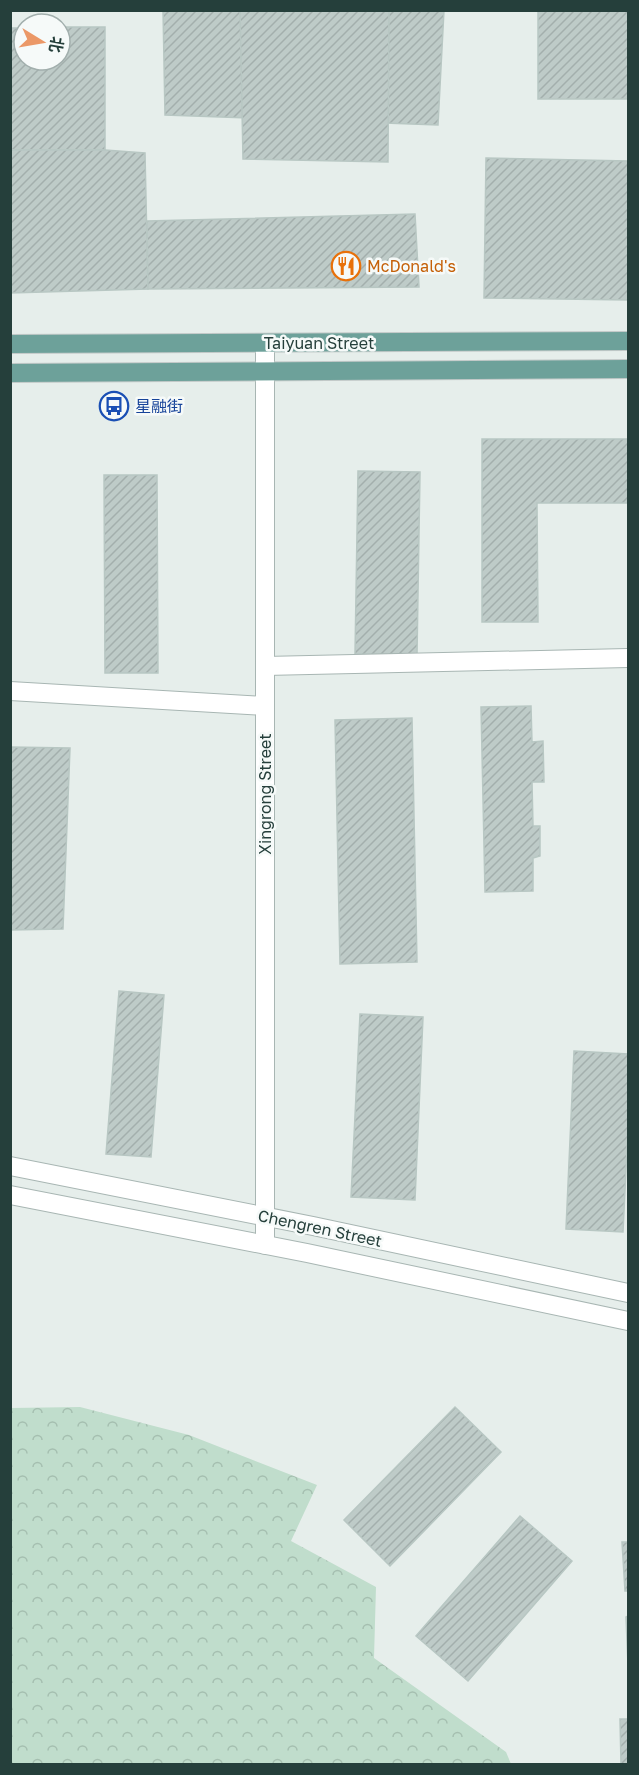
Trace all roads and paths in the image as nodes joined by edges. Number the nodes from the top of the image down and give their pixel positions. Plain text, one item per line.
1 (628, 341) edge
2 (265, 343) junction
3 (10, 344) edge
4 (628, 369) edge
5 (264, 371) junction
6 (10, 373) edge
7 (628, 658) edge
8 (265, 666) junction
9 (10, 691) edge
10 (265, 706) junction
11 (10, 1166) edge
12 (10, 1195) edge
13 (265, 1217) junction
14 (265, 1245) junction
15 (628, 1293) edge
16 (628, 1321) edge

1 - 2 main road, Taiyuan Street
2 - 3 main road, Taiyuan Street
2 - 5 street, Xingrong Street
4 - 5 main road, Taiyuan Street
5 - 6 main road, Taiyuan Street
5 - 8 street, Xingrong Street
7 - 8 street
8 - 10 street, Xingrong Street
9 - 10 street
10 - 13 street, Xingrong Street
11 - 13 street, Chengren Street
12 - 14 street, Chengren Street
13 - 14 street, Xingrong Street
13 - 15 street, Chengren Street
14 - 16 street, Chengren Street

